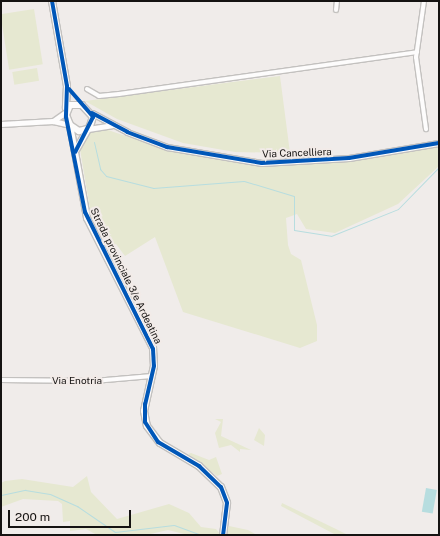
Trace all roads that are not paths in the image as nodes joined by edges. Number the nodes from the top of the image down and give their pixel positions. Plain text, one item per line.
1 (52, 1) edge
2 (337, 1) edge
3 (424, 1) edge
4 (336, 10) dead end
5 (417, 52) junction
6 (67, 86) junction
7 (87, 89) dead end
8 (79, 103) junction
9 (66, 112) junction
10 (92, 113) junction
11 (53, 121) junction
12 (1, 124) edge
13 (113, 125) junction
14 (70, 126) junction
15 (88, 129) junction
16 (426, 129) dead end
17 (439, 144) edge
18 (75, 153) junction
19 (152, 376) junction
20 (1, 380) edge
21 (223, 535) edge

1 - 6 main road
2 - 4 street
3 - 5 street
5 - 7 street
5 - 16 street
6 - 8 main road
6 - 9 main road
8 - 9 main road
8 - 10 main road
9 - 11 street
9 - 14 main road
10 - 13 street, Via Cancelliera
10 - 15 main road
11 - 12 street
11 - 14 street
13 - 15 street, Via Cancelliera
13 - 17 street, Via Cancelliera
14 - 15 main road
14 - 18 main road, Strada provinciale 3/e Ardeatina
15 - 18 main road
18 - 19 main road, Strada provinciale 3/e Ardeatina
19 - 20 street, Via Enotria
19 - 21 main road, Strada provinciale 3/e Ardeatina

